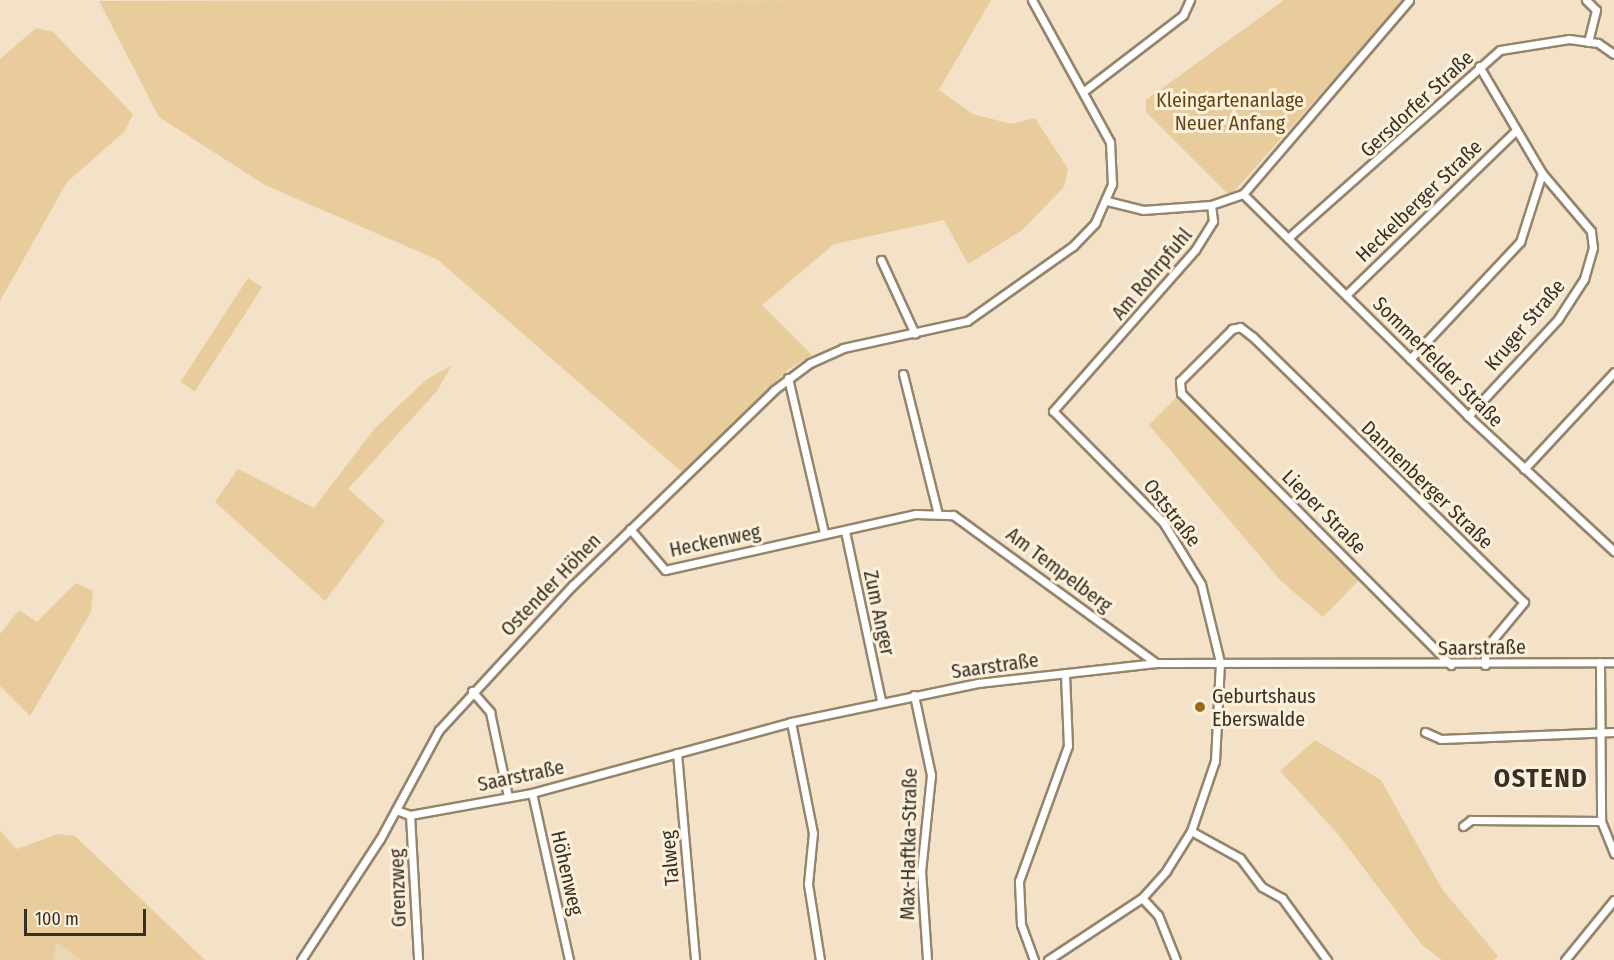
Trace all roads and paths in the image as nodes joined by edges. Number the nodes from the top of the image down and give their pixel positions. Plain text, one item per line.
1 (1032, 0) edge
2 (1190, 0) edge
3 (1409, 0) edge
4 (1586, 0) edge
5 (1588, 42) junction
6 (1614, 54) edge
7 (1479, 66) junction
8 (1084, 91) junction
9 (1515, 131) junction
10 (1542, 173) junction
11 (1243, 194) junction
12 (1107, 201) junction
13 (1210, 205) junction
14 (1288, 238) junction
15 (881, 260) dead end
16 (1346, 295) junction
17 (915, 334) junction
18 (1410, 358) junction
19 (1614, 372) edge
20 (903, 374) dead end
21 (788, 378) junction
22 (1180, 381) joint
23 (1053, 411) joint
24 (1468, 416) junction
25 (1524, 469) junction
26 (938, 514) junction
27 (630, 529) junction
28 (845, 531) junction
29 (824, 533) junction
30 (1614, 551) edge
31 (1220, 662) junction
32 (1600, 662) junction
33 (1614, 662) edge
34 (1156, 663) junction
35 (1451, 665) junction
36 (1485, 665) junction
37 (1065, 673) junction
38 (472, 691) junction
39 (914, 695) junction
40 (881, 701) junction
41 (791, 722) junction
42 (1425, 732) dead end
43 (1614, 732) edge
44 (1602, 733) junction
45 (677, 753) junction
46 (532, 793) junction
47 (508, 797) junction
48 (396, 810) junction
49 (410, 815) junction
50 (1601, 821) junction
51 (1463, 826) dead end
52 (1191, 831) junction
53 (1614, 854) edge
54 (1142, 898) junction
55 (1614, 900) edge
56 (1052, 959) edge
57 (301, 960) edge
58 (418, 960) edge
59 (569, 960) edge
60 (695, 960) edge
61 (820, 960) edge
62 (927, 960) edge
63 (1034, 960) edge
64 (1176, 960) edge
65 (1328, 960) edge
66 (1565, 960) edge

1 - 8 street, Ostender Höhen
2 - 8 street
3 - 11 street
4 - 5 street
5 - 6 street, Gersdorfer Straße
5 - 7 street, Gersdorfer Straße
7 - 9 street, Kruger Straße
7 - 14 street, Gersdorfer Straße
8 - 12 street, Ostender Höhen
9 - 10 street, Kruger Straße
9 - 16 street, Heckelberger Straße
10 - 18 street
10 - 24 street, Kruger Straße
11 - 13 street
11 - 14 street, Sommerfelder Straße
12 - 13 street
12 - 17 street, Ostender Höhen
13 - 23 street, Am Rohrpfuhl
14 - 16 street, Sommerfelder Straße
15 - 17 street
16 - 18 street, Sommerfelder Straße
17 - 21 street, Ostender Höhen
18 - 24 street, Sommerfelder Straße
19 - 25 street
20 - 26 street
21 - 27 street, Ostender Höhen
21 - 29 street
22 - 35 street, Lieper Straße
22 - 36 street, Dannenberger Straße
23 - 31 street, Oststraße
24 - 25 street, Sommerfelder Straße
25 - 30 street, Sommerfelder Straße
26 - 28 street, Am Tempelberg
26 - 34 street, Am Tempelberg
27 - 29 street, Heckenweg
27 - 38 street, Ostender Höhen
28 - 29 street, Am Tempelberg
28 - 40 street, Zum Anger
31 - 34 street, Saarstraße
31 - 35 street, Saarstraße
31 - 52 street, Oststraße
32 - 33 street, Saarstraße
32 - 36 street, Saarstraße
32 - 44 street
34 - 37 street, Saarstraße
35 - 36 street, Saarstraße
37 - 39 street, Saarstraße
37 - 63 street
38 - 47 street
38 - 48 street, Ostender Höhen
39 - 40 street, Saarstraße
39 - 62 street, Max-Haftka-Straße
40 - 41 street, Saarstraße
41 - 45 street, Saarstraße
41 - 61 street
42 - 44 street
43 - 44 street
44 - 50 street
45 - 46 street, Saarstraße
45 - 60 street, Talweg
46 - 47 street, Saarstraße
46 - 59 street, Höhenweg
47 - 49 street, Saarstraße
48 - 49 street
48 - 57 street, Ostender Höhen
49 - 58 street, Grenzweg
50 - 51 street
50 - 53 street
52 - 54 street, Oststraße
52 - 65 street
54 - 56 street
54 - 64 street
55 - 66 street

